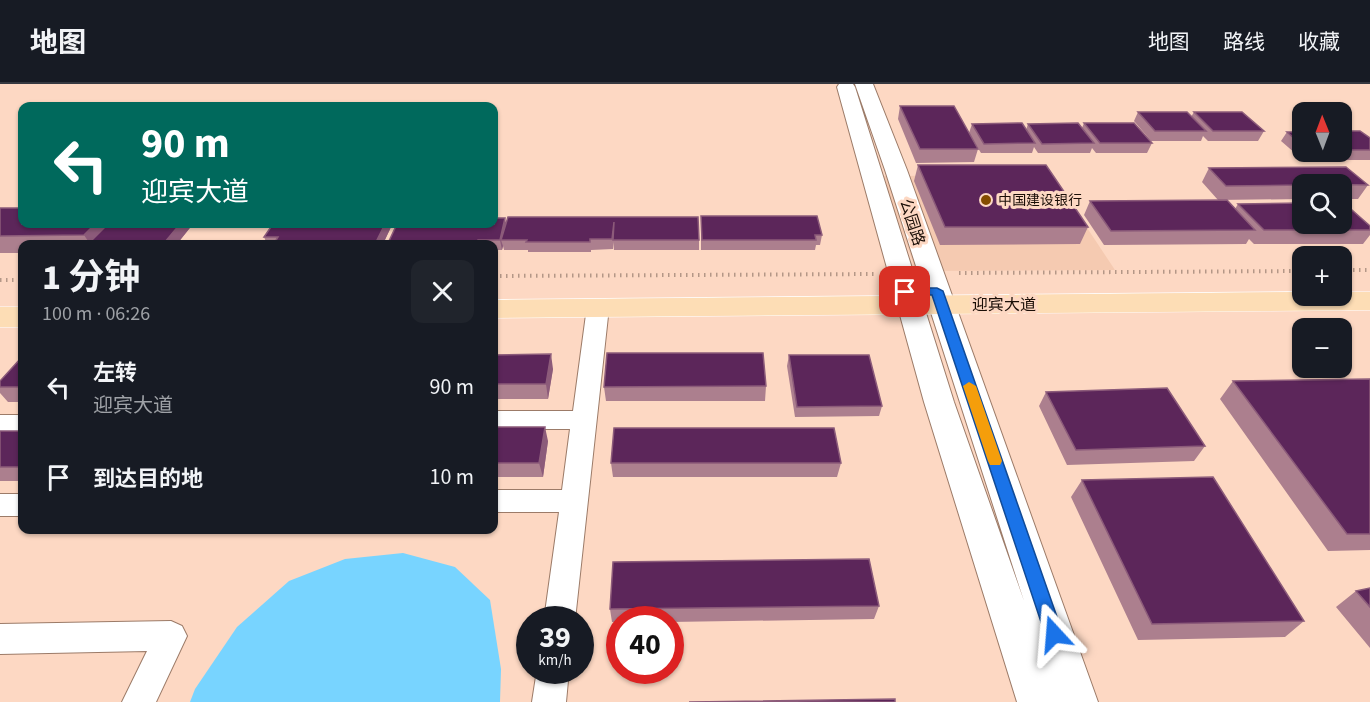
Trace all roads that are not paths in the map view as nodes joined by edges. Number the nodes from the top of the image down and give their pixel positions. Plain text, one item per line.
1 (845, 84) edge
2 (864, 84) edge
3 (1370, 287) edge
4 (1292, 288) edge
5 (1352, 288) edge
6 (498, 296) edge
7 (907, 298) junction
8 (939, 298) junction
9 (0, 300) edge
10 (18, 300) edge
11 (1370, 301) edge
12 (598, 307) junction
13 (498, 309) edge
14 (18, 316) edge
15 (0, 317) edge
16 (498, 420) edge
17 (584, 420) junction
18 (0, 424) edge
19 (18, 424) edge
20 (498, 501) edge
21 (573, 501) junction
22 (0, 505) edge
23 (18, 505) edge
24 (561, 606) edge
25 (0, 639) edge
26 (551, 684) edge
27 (140, 702) edge
28 (549, 702) edge
29 (1038, 702) edge
30 (1077, 702) edge

1 - 7 street
2 - 8 street, 公园路
3 - 5 main road
4 - 8 main road, 迎宾大道
6 - 7 main road, 迎宾大道
7 - 8 main road, 迎宾大道
7 - 12 main road, 迎宾大道
7 - 29 street
8 - 11 main road, 迎宾大道
8 - 30 street, 公园路
9 - 10 main road
12 - 13 main road, 迎宾大道
12 - 17 street
14 - 15 main road
16 - 17 street
17 - 21 street
18 - 19 street
20 - 21 street
21 - 24 street
22 - 23 street
25 - 27 street
26 - 28 street

